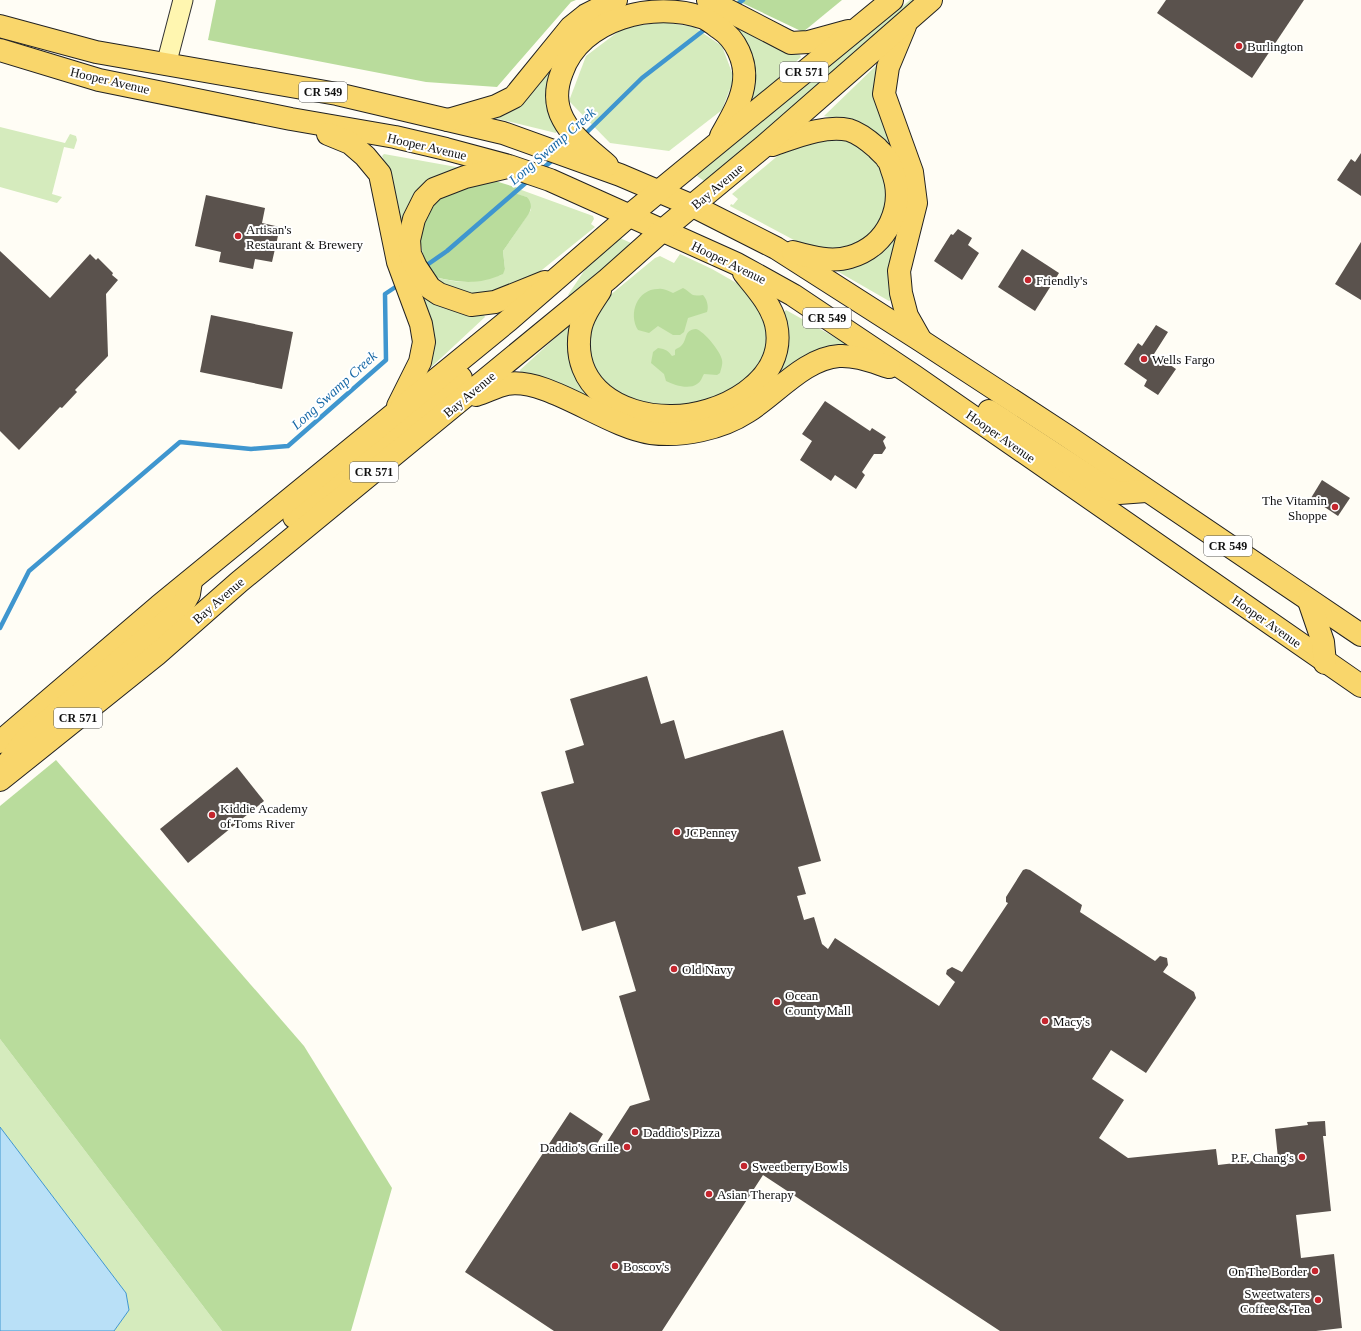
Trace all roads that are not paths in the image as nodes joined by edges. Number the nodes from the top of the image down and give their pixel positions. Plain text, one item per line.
1 (183, 0) edge
2 (616, 0) edge
3 (892, 0) edge
4 (931, 0) edge
5 (718, 14) edge
6 (907, 21) junction
7 (0, 26) edge
8 (855, 29) junction
9 (0, 50) edge
10 (166, 65) junction
11 (291, 119) junction
12 (447, 120) junction
13 (716, 146) junction
14 (570, 147) junction
15 (763, 147) junction
16 (513, 168) junction
17 (660, 192) junction
18 (693, 206) junction
19 (630, 215) junction
20 (663, 230) junction
21 (776, 248) junction
22 (736, 264) junction
23 (413, 278) junction
24 (608, 278) junction
25 (554, 280) junction
26 (920, 340) junction
27 (914, 376) junction
28 (461, 400) junction
29 (962, 410) junction
30 (394, 413) junction
31 (1146, 491) junction
32 (191, 581) junction
33 (238, 582) junction
34 (1309, 601) junction
35 (178, 612) junction
36 (1361, 635) edge
37 (1325, 662) junction
38 (1361, 686) edge
39 (0, 742) edge
40 (0, 773) edge
41 (0, 780) edge

1 - 10 street
2 - 12 main road
3 - 8 main road, CR 571
4 - 6 main road, Bay Avenue / CR 571
5 - 8 main road
5 - 13 main road
5 - 14 main road
6 - 15 main road, Bay Avenue / CR 571
6 - 26 main road
7 - 10 main road, Hooper Avenue / CR 549
8 - 13 main road, CR 571
9 - 11 main road, Hooper Avenue / CR 549
10 - 12 main road, Hooper Avenue / CR 549
11 - 16 main road, Hooper Avenue / CR 549
11 - 23 main road
12 - 14 main road, Hooper Avenue / CR 549
13 - 17 main road, CR 571
14 - 17 main road, CR 549
15 - 18 main road, Bay Avenue / CR 571
15 - 21 main road
16 - 19 main road, Hooper Avenue / CR 549
16 - 23 main road
17 - 18 main road, CR 549
17 - 19 main road, CR 571
18 - 20 main road, Bay Avenue / CR 571
18 - 21 main road, CR 549
19 - 20 main road, Hooper Avenue / CR 549
19 - 25 main road, CR 571
20 - 22 main road, Hooper Avenue / CR 549
20 - 24 main road, Bay Avenue / CR 571
21 - 26 main road, CR 549
22 - 24 main road
22 - 27 main road, Hooper Avenue / CR 549
23 - 25 main road
23 - 30 main road
24 - 28 main road, Bay Avenue / CR 571
25 - 30 main road, CR 571
25 - 33 main road
26 - 31 main road, CR 549
27 - 28 main road
27 - 29 main road, Hooper Avenue / CR 549
28 - 33 main road, Bay Avenue / CR 571
29 - 31 main road
29 - 37 main road, Hooper Avenue / CR 549
30 - 32 main road, CR 571
31 - 34 main road, CR 549
32 - 33 main road
32 - 35 main road
33 - 35 main road, Bay Avenue / CR 571
34 - 36 main road, CR 549
34 - 37 main road
35 - 39 main road, Bay Avenue / CR 571
35 - 40 main road
35 - 41 main road, Bay Avenue / CR 571
37 - 38 main road, Hooper Avenue / CR 549

